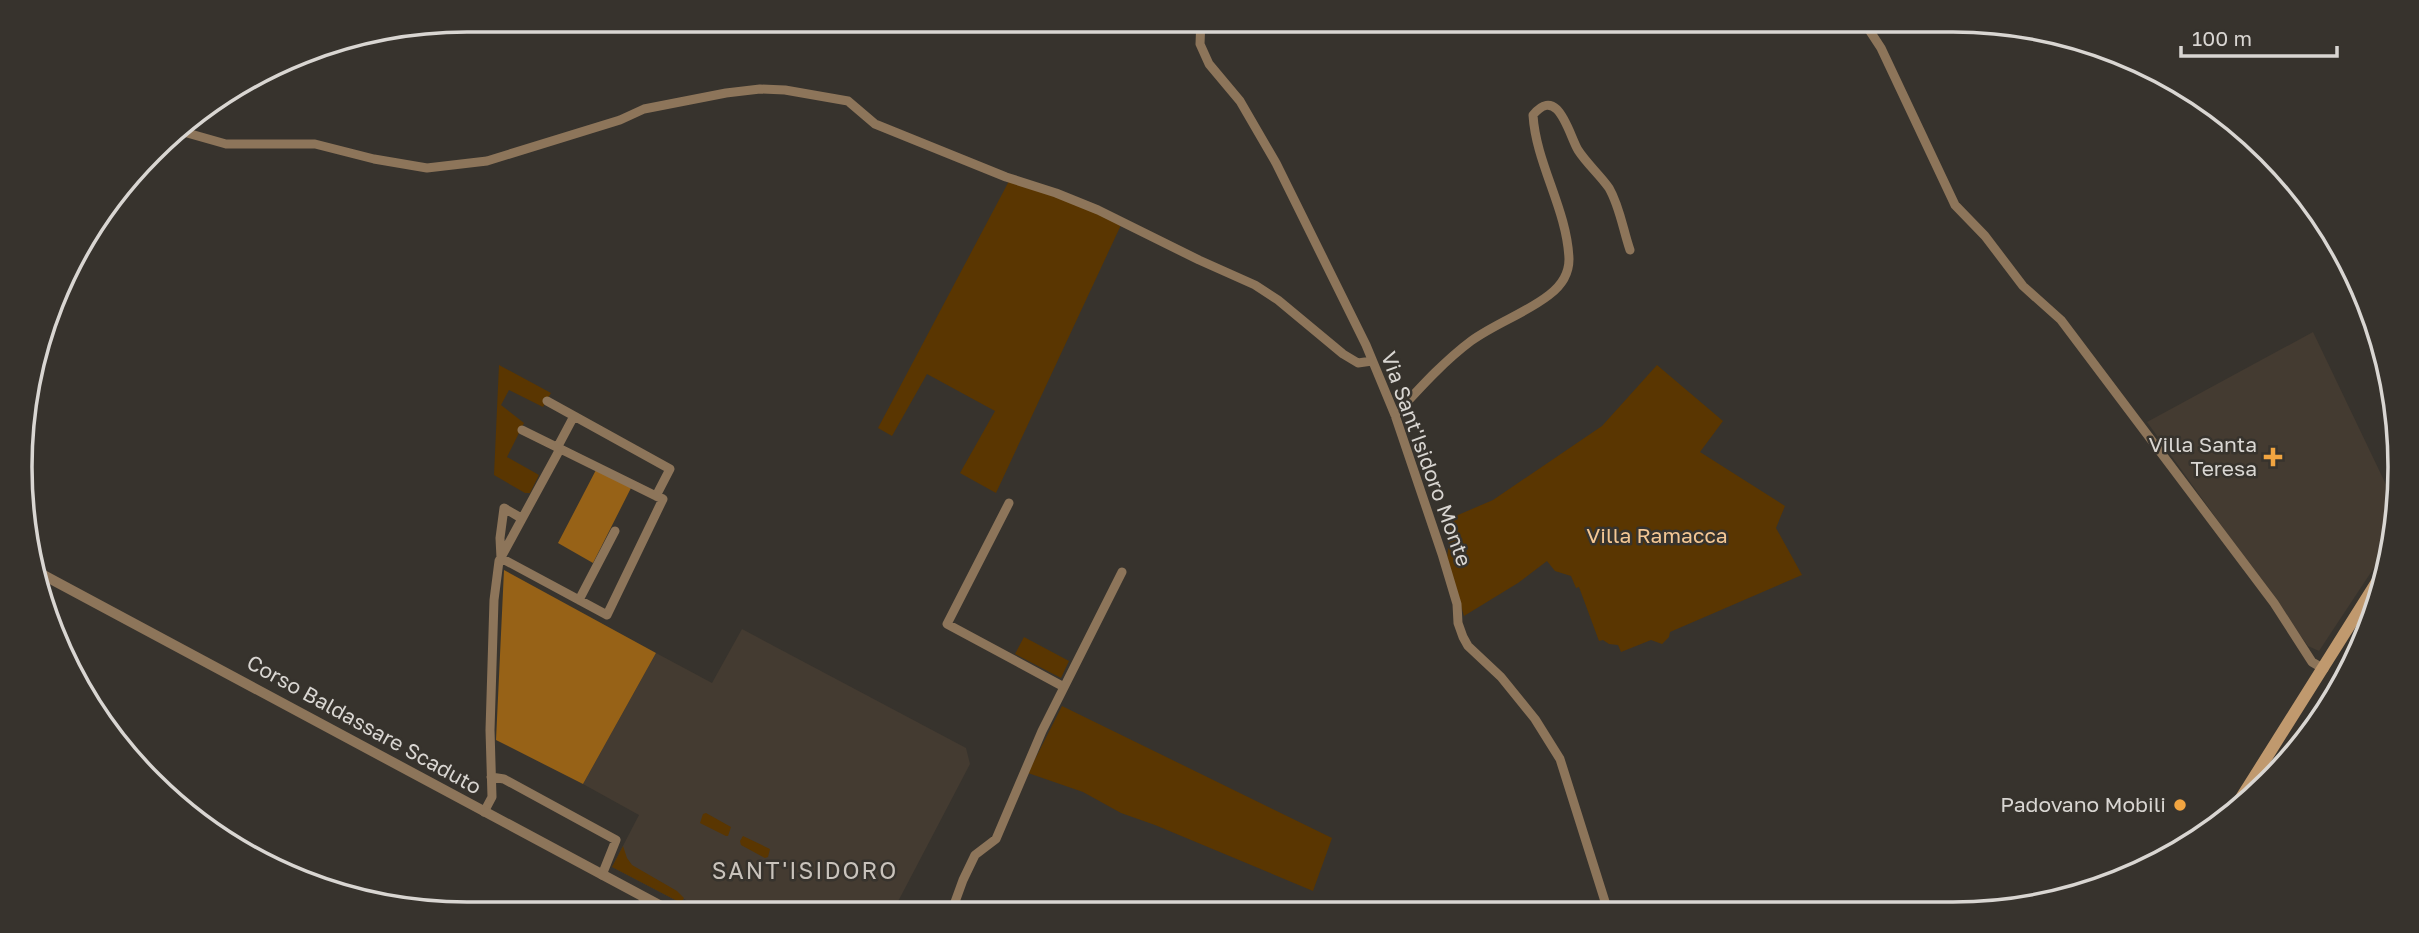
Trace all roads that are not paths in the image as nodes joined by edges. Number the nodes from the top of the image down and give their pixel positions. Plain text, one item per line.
1 (1200, 32) edge
2 (1871, 32) edge
3 (187, 133) edge
4 (1630, 250) dead end
5 (1372, 360) junction
6 (547, 401) dead end
7 (1395, 415) junction
8 (574, 416) junction
9 (522, 430) dead end
10 (558, 448) junction
11 (656, 496) junction
12 (1009, 503) dead end
13 (522, 518) junction
14 (615, 531) dead end
15 (501, 558) junction
16 (1122, 572) dead end
17 (45, 576) edge
18 (579, 600) junction
19 (2366, 600) edge
20 (2324, 669) junction
21 (1064, 687) junction
22 (491, 777) junction
23 (2251, 782) edge
24 (484, 812) junction
25 (602, 875) junction
26 (645, 898) junction
27 (643, 902) edge
28 (653, 902) edge
29 (954, 902) edge
30 (1605, 902) edge

1 - 5 street, Via Sant'Isidoro Monte
2 - 20 street
3 - 5 street
4 - 7 street
5 - 7 street, Via Sant'Isidoro Monte
6 - 8 street
7 - 30 street, Via Sant'Isidoro Monte
8 - 10 street
8 - 11 street
9 - 10 street
10 - 11 street
10 - 13 street
11 - 18 street
12 - 21 street
13 - 15 street
13 - 15 street
14 - 18 street
15 - 18 street
15 - 22 street
16 - 21 street
17 - 24 street, Corso Baldassare Scaduto
19 - 20 main road
20 - 23 main road
21 - 29 street
22 - 24 street
22 - 25 street
24 - 25 street, Corso Baldassare Scaduto
25 - 26 street, Corso Baldassare Scaduto
26 - 27 street
26 - 28 street, Corso Baldassare Scaduto

